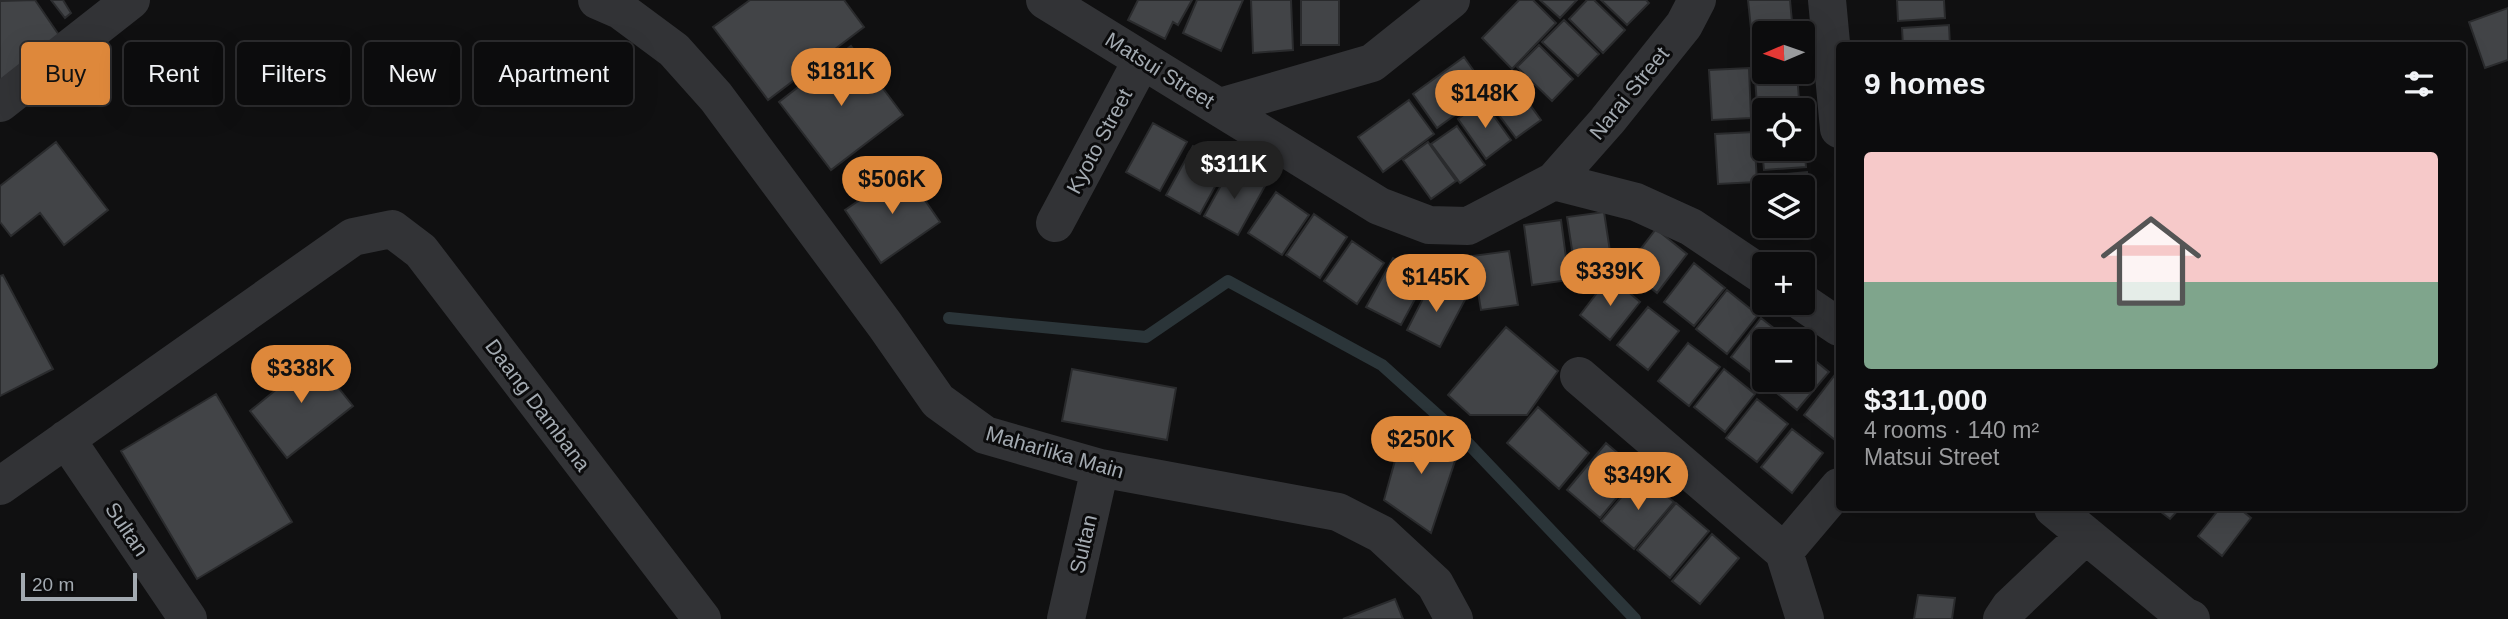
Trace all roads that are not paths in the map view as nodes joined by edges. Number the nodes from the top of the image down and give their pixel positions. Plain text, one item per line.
1 (131, 0) edge
2 (597, 0) edge
3 (1045, 0) edge
4 (1451, 0) edge
5 (1697, 0) edge
6 (1827, 0) edge
7 (1142, 60) junction
8 (1836, 97) edge
9 (0, 103) edge
10 (1220, 107) junction
11 (1554, 181) junction
12 (1055, 223) dead end
13 (1752, 268) edge
14 (1815, 311) edge
15 (1836, 325) edge
16 (1579, 376) dead end
17 (66, 439) junction
18 (1100, 468) junction
19 (0, 486) edge
20 (1836, 491) edge
21 (2057, 511) edge
22 (2086, 535) junction
23 (1784, 552) junction
24 (2186, 618) edge
25 (188, 619) edge
26 (702, 619) edge
27 (1066, 619) edge
28 (1454, 619) edge
29 (1805, 619) edge
30 (2002, 619) edge

1 - 9 street
2 - 18 street, Maharlika Main
3 - 7 street, Matsui Street
4 - 10 street
5 - 11 street, Narai Street
6 - 8 street
7 - 10 street, Matsui Street
7 - 12 street, Kyoto Street
10 - 11 street, Matsui Street
11 - 13 street
14 - 15 street
16 - 23 street
17 - 19 street
17 - 25 street, Sultan
17 - 26 street, Daang Dambana
18 - 27 street, Sultan
18 - 28 street, Maharlika Main
20 - 23 street
21 - 22 street
22 - 24 street
22 - 30 street
23 - 29 street

